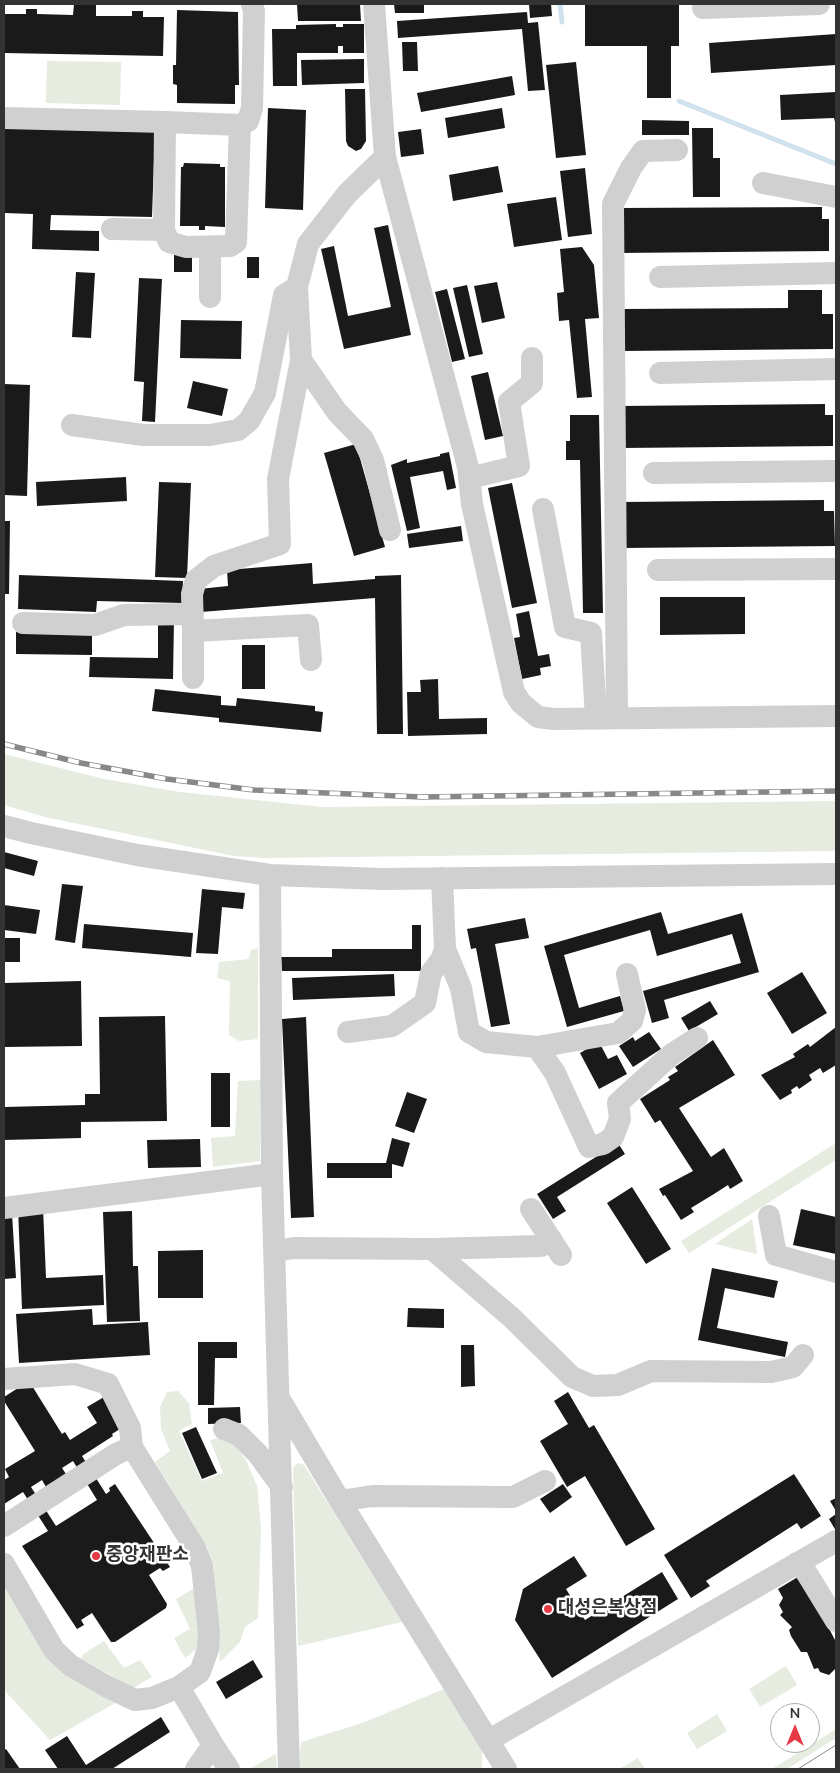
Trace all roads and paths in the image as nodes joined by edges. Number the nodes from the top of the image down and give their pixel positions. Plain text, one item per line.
1 (252, 4) edge
2 (374, 4) edge
3 (703, 4) edge
4 (819, 4) edge
5 (4, 118) edge
6 (165, 122) junction
7 (240, 125) junction
8 (677, 150) dead end
9 (385, 157) junction
10 (763, 183) dead end
11 (836, 197) edge
12 (112, 229) dead end
13 (164, 230) junction
14 (210, 247) junction
15 (836, 273) edge
16 (660, 277) dead end
17 (297, 287) junction
18 (210, 297) dead end
19 (532, 358) dead end
20 (301, 360) junction
21 (836, 369) edge
22 (660, 373) dead end
23 (72, 424) dead end
24 (836, 471) edge
25 (654, 473) dead end
26 (469, 478) junction
27 (543, 509) dead end
28 (390, 530) dead end
29 (836, 569) edge
30 (658, 570) dead end
31 (193, 622) junction
32 (23, 623) dead end
33 (311, 660) dead end
34 (193, 678) dead end
35 (836, 716) edge
36 (607, 718) junction
37 (4, 826) edge
38 (836, 874) edge
39 (270, 875) junction
40 (442, 878) junction
41 (445, 949) junction
42 (626, 974) dead end
43 (348, 1032) dead end
44 (697, 1038) dead end
45 (537, 1047) junction
46 (272, 1174) junction
47 (4, 1208) edge
48 (531, 1209) dead end
49 (769, 1216) dead end
50 (432, 1249) junction
51 (275, 1251) junction
52 (836, 1272) edge
53 (803, 1355) dead end
54 (4, 1379) edge
55 (280, 1400) junction
56 (224, 1429) dead end
57 (132, 1447) junction
58 (545, 1481) dead end
59 (282, 1487) junction
60 (340, 1501) junction
61 (4, 1526) edge
62 (836, 1541) edge
63 (798, 1563) junction
64 (4, 1564) edge
65 (836, 1621) edge
66 (179, 1687) junction
67 (489, 1740) junction
68 (213, 1745) junction
69 (196, 1769) edge
70 (229, 1769) edge
71 (290, 1769) edge
72 (506, 1769) edge

1 - 7 street
2 - 9 street
3 - 4 street
5 - 6 street
6 - 7 street
6 - 13 street
7 - 14 street
8 - 36 street
9 - 17 street
9 - 26 street
10 - 11 street
12 - 13 street
13 - 14 street
14 - 18 street
15 - 16 street
17 - 20 street
17 - 23 street
19 - 26 street
20 - 28 street
20 - 31 street
21 - 22 street
24 - 25 street
26 - 36 street
27 - 36 street
29 - 30 street
31 - 32 street
31 - 33 street
31 - 34 street
35 - 36 street
37 - 39 street
38 - 40 street
39 - 40 street
39 - 46 street
40 - 41 street
41 - 43 street
41 - 45 street
42 - 45 street
44 - 45 street
46 - 47 street
46 - 51 street
48 - 50 street
49 - 52 street
50 - 51 street
50 - 53 street
51 - 55 street
54 - 57 street
55 - 59 street
55 - 60 street
56 - 59 street
57 - 61 street
57 - 66 street
58 - 60 street
59 - 71 street
60 - 67 street
62 - 63 street
63 - 65 street
63 - 67 street
64 - 66 street
66 - 68 street
67 - 72 street
68 - 69 street
68 - 70 street

